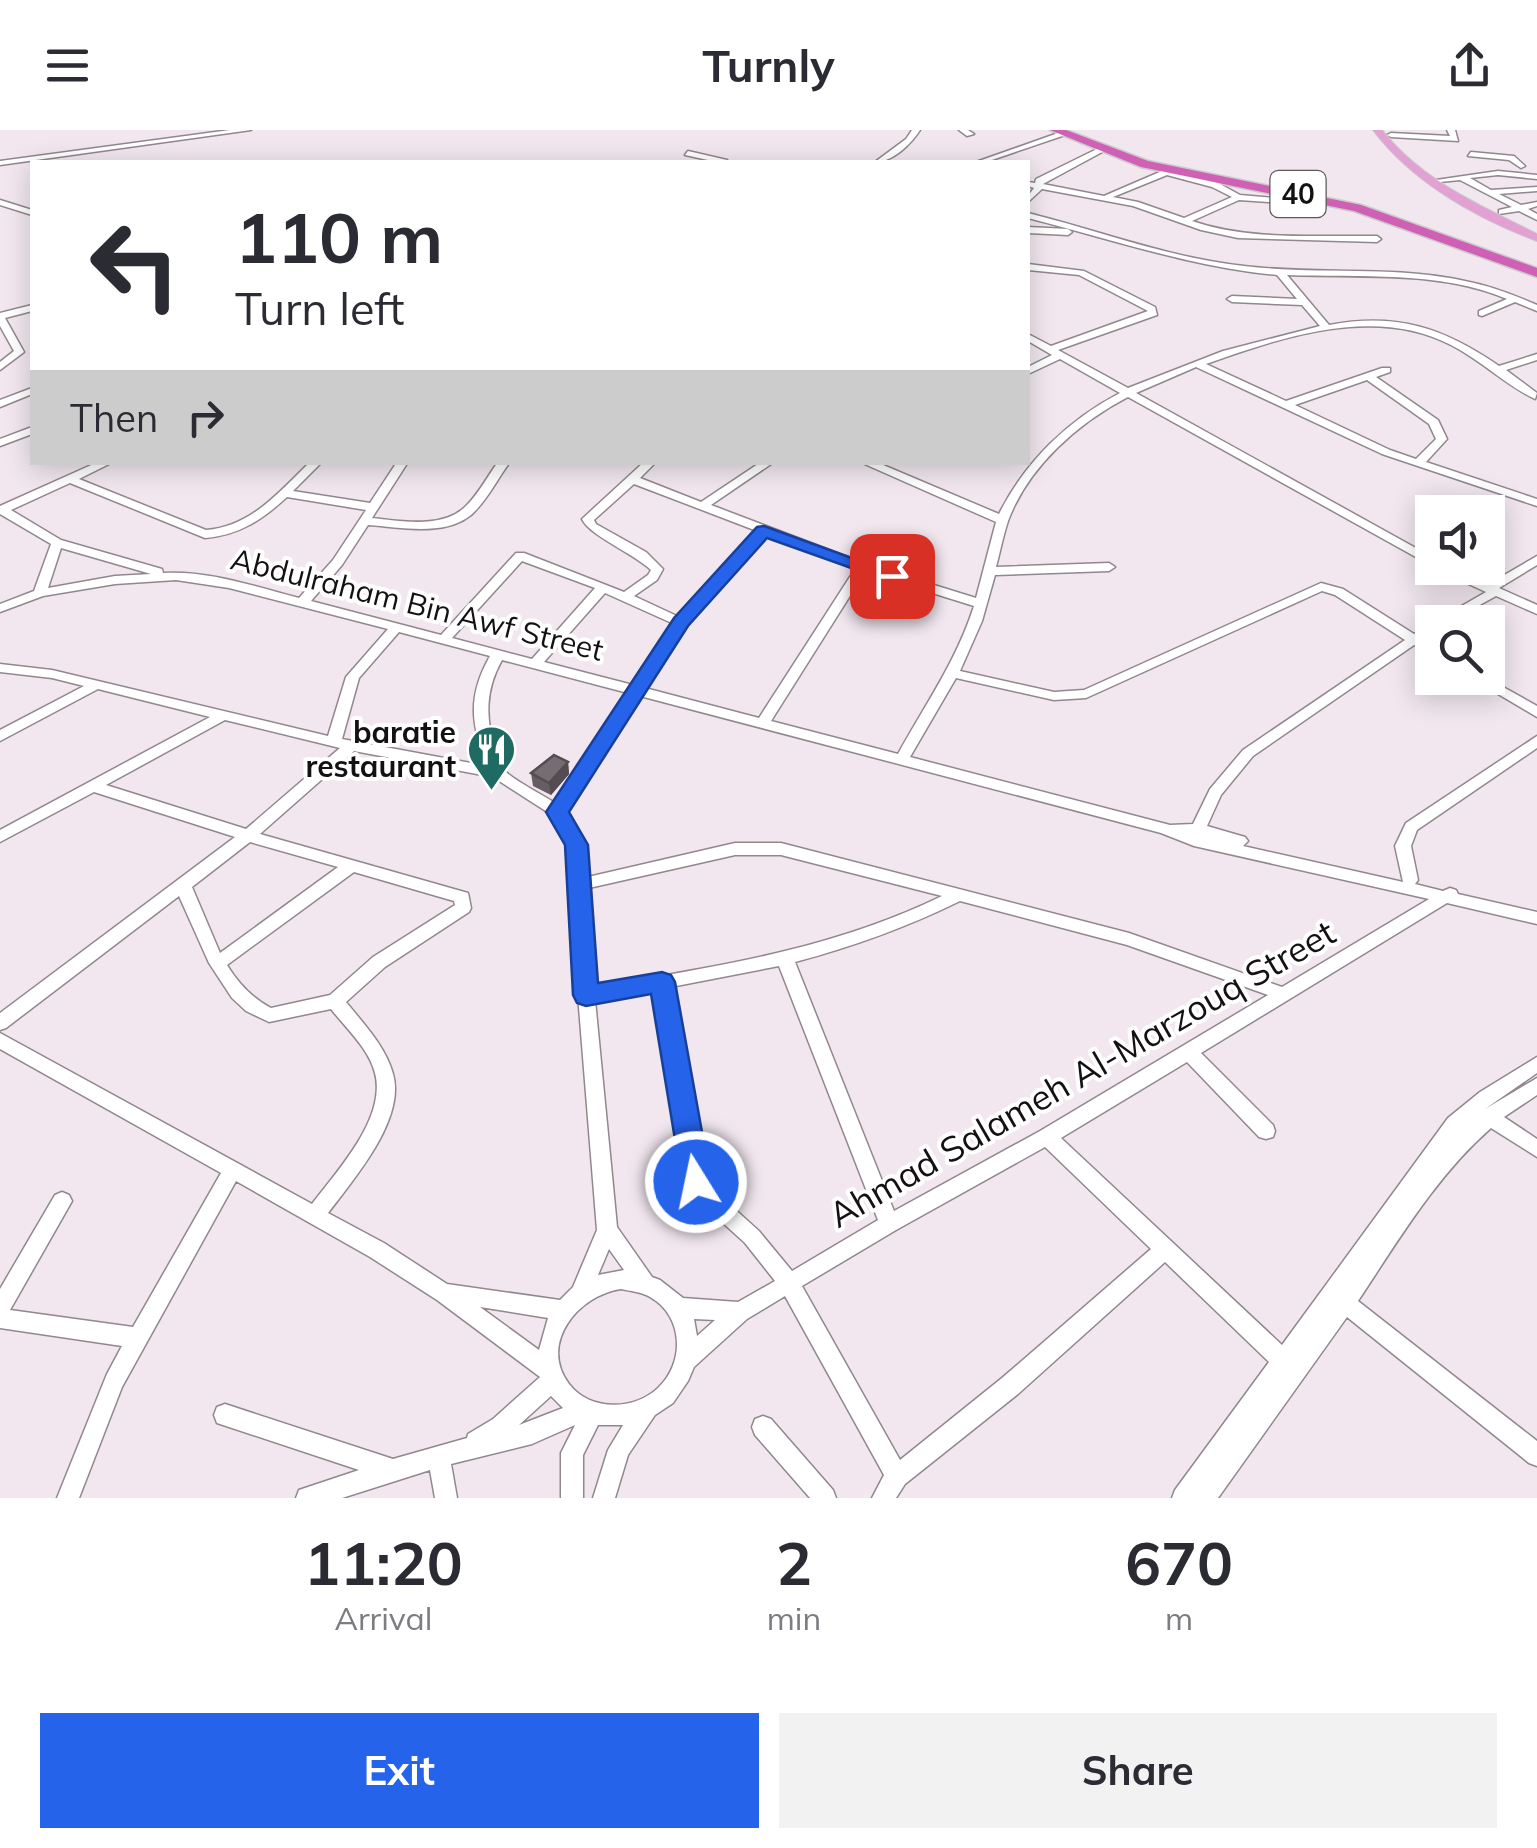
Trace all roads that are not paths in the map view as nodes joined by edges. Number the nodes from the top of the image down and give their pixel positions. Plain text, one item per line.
1 (124, 130) edge
2 (223, 130) edge
3 (247, 130) edge
4 (916, 130) edge
5 (1377, 130) edge
6 (1065, 131) edge
7 (1389, 133) edge
8 (1453, 135) edge
9 (130, 142) junction
10 (1101, 149) junction
11 (688, 153) dead end
12 (716, 160) edge
13 (882, 160) edge
14 (985, 160) edge
15 (0, 161) edge
16 (1520, 166) dead end
17 (1166, 170) junction
18 (1461, 176) junction
19 (1537, 177) edge
20 (1440, 180) junction
21 (1032, 184) edge
22 (1537, 189) edge
23 (1491, 192) junction
24 (1311, 196) junction
25 (1238, 197) junction
26 (1105, 198) junction
27 (0, 199) edge
28 (1537, 204) edge
29 (1521, 208) junction
30 (30, 209) edge
31 (1502, 212) junction
32 (1030, 216) edge
33 (1537, 217) edge
34 (1184, 221) junction
35 (1030, 230) edge
36 (1537, 230) edge
37 (1106, 235) junction
38 (1537, 238) edge
39 (1377, 239) dead end
40 (1030, 267) edge
41 (1537, 270) edge
42 (1280, 273) junction
43 (1516, 298) junction
44 (1232, 299) dead end
45 (1300, 302) junction
46 (1537, 308) edge
47 (30, 309) edge
48 (1482, 313) dead end
49 (0, 317) edge
50 (1326, 327) junction
51 (1030, 338) edge
52 (1056, 351) junction
53 (1537, 357) edge
54 (1200, 365) junction
55 (0, 367) edge
56 (1030, 369) edge
57 (1386, 370) dead end
58 (1497, 370) junction
59 (1368, 376) junction
60 (1130, 391) junction
61 (30, 392) edge
62 (1535, 396) edge
63 (0, 404) edge
64 (1286, 405) junction
65 (30, 431) edge
66 (0, 443) edge
67 (1418, 464) junction
68 (101, 465) edge
69 (314, 465) edge
70 (401, 465) edge
71 (503, 465) edge
72 (647, 465) edge
73 (764, 465) edge
74 (873, 465) edge
75 (911, 465) edge
76 (900, 475) junction
77 (632, 478) junction
78 (68, 479) junction
79 (282, 493) junction
80 (1537, 503) edge
81 (701, 506) junction
82 (371, 507) junction
83 (1, 510) edge
84 (1002, 520) junction
85 (363, 521) junction
86 (764, 531) junction
87 (57, 542) junction
88 (1415, 552) edge
89 (1537, 560) edge
90 (862, 567) junction
91 (1109, 568) dead end
92 (990, 571) junction
93 (176, 576) junction
94 (1482, 585) edge
95 (603, 587) junction
96 (1493, 590) junction
97 (40, 593) junction
98 (625, 597) junction
99 (303, 602) junction
100 (981, 604) junction
101 (1468, 605) edge
102 (0, 608) edge
103 (1537, 610) edge
104 (681, 622) junction
105 (398, 626) junction
106 (1415, 636) edge
107 (446, 638) junction
108 (1411, 638) junction
109 (1415, 640) edge
110 (499, 653) junction
111 (538, 662) junction
112 (0, 668) edge
113 (952, 672) junction
114 (96, 685) junction
115 (637, 689) junction
116 (1505, 694) edge
117 (1537, 712) edge
118 (226, 714) junction
119 (763, 723) junction
120 (0, 736) edge
121 (334, 741) junction
122 (1537, 741) edge
123 (351, 746) junction
124 (901, 761) junction
125 (497, 773) junction
126 (95, 786) junction
127 (557, 812) junction
128 (1196, 835) junction
129 (249, 836) junction
130 (0, 838) edge
131 (352, 865) junction
132 (1410, 880) junction
133 (183, 884) junction
134 (581, 884) junction
135 (1451, 892) junction
136 (956, 896) junction
137 (1537, 909) edge
138 (1537, 918) edge
139 (784, 956) junction
140 (218, 963) junction
141 (662, 982) junction
142 (1283, 994) junction
143 (586, 995) junction
144 (335, 1001) junction
145 (0, 1022) edge
146 (0, 1040) edge
147 (1537, 1051) edge
148 (1189, 1052) junction
149 (1533, 1073) edge
150 (1488, 1116) junction
151 (1266, 1131) dead end
152 (1046, 1136) junction
153 (1537, 1149) edge
154 (232, 1171) junction
155 (62, 1201) dead end
156 (314, 1216) junction
157 (888, 1224) junction
158 (607, 1230) junction
159 (1165, 1249) junction
160 (644, 1281) junction
161 (789, 1283) junction
162 (582, 1292) junction
163 (444, 1293) junction
164 (1345, 1302) junction
165 (0, 1308) edge
166 (680, 1308) junction
167 (563, 1310) junction
168 (740, 1312) junction
169 (0, 1318) edge
170 (137, 1338) junction
171 (687, 1359) junction
172 (1282, 1359) junction
173 (553, 1376) junction
174 (647, 1408) junction
175 (589, 1412) junction
176 (225, 1415) dead end
177 (763, 1427) dead end
178 (464, 1449) junction
179 (1537, 1455) edge
180 (439, 1456) junction
181 (392, 1470) junction
182 (896, 1476) junction
183 (314, 1497) edge
184 (68, 1498) edge
185 (446, 1498) edge
186 (572, 1498) edge
187 (604, 1498) edge
188 (826, 1498) edge
189 (883, 1498) edge
190 (1183, 1498) edge
191 (1204, 1498) edge

1 - 9 street
2 - 9 street
3 - 15 street
4 - 13 street
5 - 38 main road
6 - 10 highway, 40
6 - 14 street
6 - 41 highway, 40
7 - 8 street
7 - 20 main road
8 - 16 street
9 - 15 street
10 - 17 highway, 40
10 - 21 street
11 - 12 street
17 - 24 highway, 40
17 - 25 street
17 - 26 street
18 - 19 street
18 - 20 street
18 - 23 street
20 - 31 main road
21 - 26 street
22 - 23 street
23 - 29 street
24 - 25 street
24 - 41 highway, 40
25 - 34 street
26 - 34 street
27 - 30 street
28 - 29 street
29 - 31 street
29 - 33 street
31 - 36 main road
32 - 37 street
34 - 39 street
35 - 37 street
37 - 42 street
40 - 52 street
42 - 43 street
42 - 45 street
43 - 46 street
43 - 48 street
44 - 45 street
45 - 50 street
47 - 49 street
49 - 55 street
50 - 54 street
50 - 58 street
51 - 52 street
52 - 56 street
52 - 60 street
53 - 58 street
54 - 60 street
54 - 64 street
57 - 59 street
58 - 62 street
59 - 64 street
59 - 67 street
60 - 84 street
60 - 88 street
61 - 63 street
64 - 67 street
65 - 66 street
67 - 80 street
68 - 78 street
69 - 79 street
70 - 82 street
71 - 85 street
72 - 77 street
73 - 81 street
74 - 76 street
75 - 76 street
76 - 84 street
77 - 81 street
77 - 98 street
78 - 79 street
78 - 83 street
79 - 82 street
81 - 86 street
82 - 85 street
83 - 87 street
84 - 92 street
85 - 99 street
86 - 90 street
86 - 104 street
87 - 93 street
87 - 97 street
89 - 96 street
90 - 100 street
90 - 119 street
91 - 92 street
92 - 100 street
93 - 97 street, Abdulraham Bin Awf Street
93 - 99 street, Abdulraham Bin Awf Street
94 - 96 street
95 - 98 street
95 - 107 street
95 - 111 street
96 - 101 street
96 - 103 street
97 - 102 street, Abdulraham Bin Awf Street
98 - 104 street
99 - 105 street, Abdulraham Bin Awf Street
100 - 113 street
104 - 115 street
105 - 107 street, Abdulraham Bin Awf Street
105 - 121 street
106 - 108 street
107 - 110 street, Abdulraham Bin Awf Street
108 - 109 street
108 - 113 street
108 - 128 street
110 - 111 street, Abdulraham Bin Awf Street
110 - 125 street
111 - 115 street, Abdulraham Bin Awf Street
112 - 114 street
113 - 124 street
114 - 118 street
114 - 120 street
115 - 119 street, Abdulraham Bin Awf Street
115 - 127 street
116 - 117 street
118 - 121 street
118 - 126 street
119 - 124 street, Abdulraham Bin Awf Street
121 - 123 street
122 - 132 street
123 - 125 street
123 - 129 street
124 - 128 street, Abdulraham Bin Awf Street
125 - 127 street
126 - 129 street
126 - 130 street
127 - 134 street
128 - 132 street, Abdulraham Bin Awf Street
128 - 135 street, Abdulraham Bin Awf Street
129 - 131 street
129 - 133 street
131 - 140 street
131 - 144 street
132 - 135 street, Abdulraham Bin Awf Street
133 - 140 street
133 - 145 street
134 - 136 street
134 - 143 street
135 - 137 street, Abdulraham Bin Awf Street
135 - 138 street, Abdulraham Bin Awf Street
135 - 142 street, Ahmad Salameh Al-Marzouq Street
136 - 139 street
136 - 142 street
139 - 141 street
139 - 157 street
140 - 144 street
141 - 143 street
141 - 161 street
142 - 148 street, Ahmad Salameh Al-Marzouq Street
143 - 158 street
144 - 156 street
146 - 154 street
147 - 149 street
148 - 151 street
148 - 152 street, Ahmad Salameh Al-Marzouq Street
149 - 150 street
149 - 172 street
150 - 153 street
150 - 164 street
152 - 157 street, Ahmad Salameh Al-Marzouq Street
152 - 159 street
154 - 156 street
154 - 170 street
155 - 165 street
156 - 163 street
157 - 161 street, Ahmad Salameh Al-Marzouq Street
158 - 160 street
158 - 162 street
159 - 172 street
159 - 182 street
160 - 162 street
160 - 166 street
161 - 168 street, Ahmad Salameh Al-Marzouq Street
161 - 182 street
162 - 167 street
163 - 167 street
163 - 173 street
164 - 179 street
164 - 191 street
166 - 168 street
166 - 171 street
167 - 173 street
168 - 171 street, Ahmad Salameh Al-Marzouq Street
169 - 170 street
170 - 184 street
171 - 174 street
172 - 190 street
173 - 175 street
173 - 178 street
174 - 175 street
174 - 187 street
175 - 178 street
175 - 186 street
176 - 181 street
177 - 188 street
178 - 180 street
180 - 181 street
180 - 185 street
181 - 183 street
182 - 189 street

